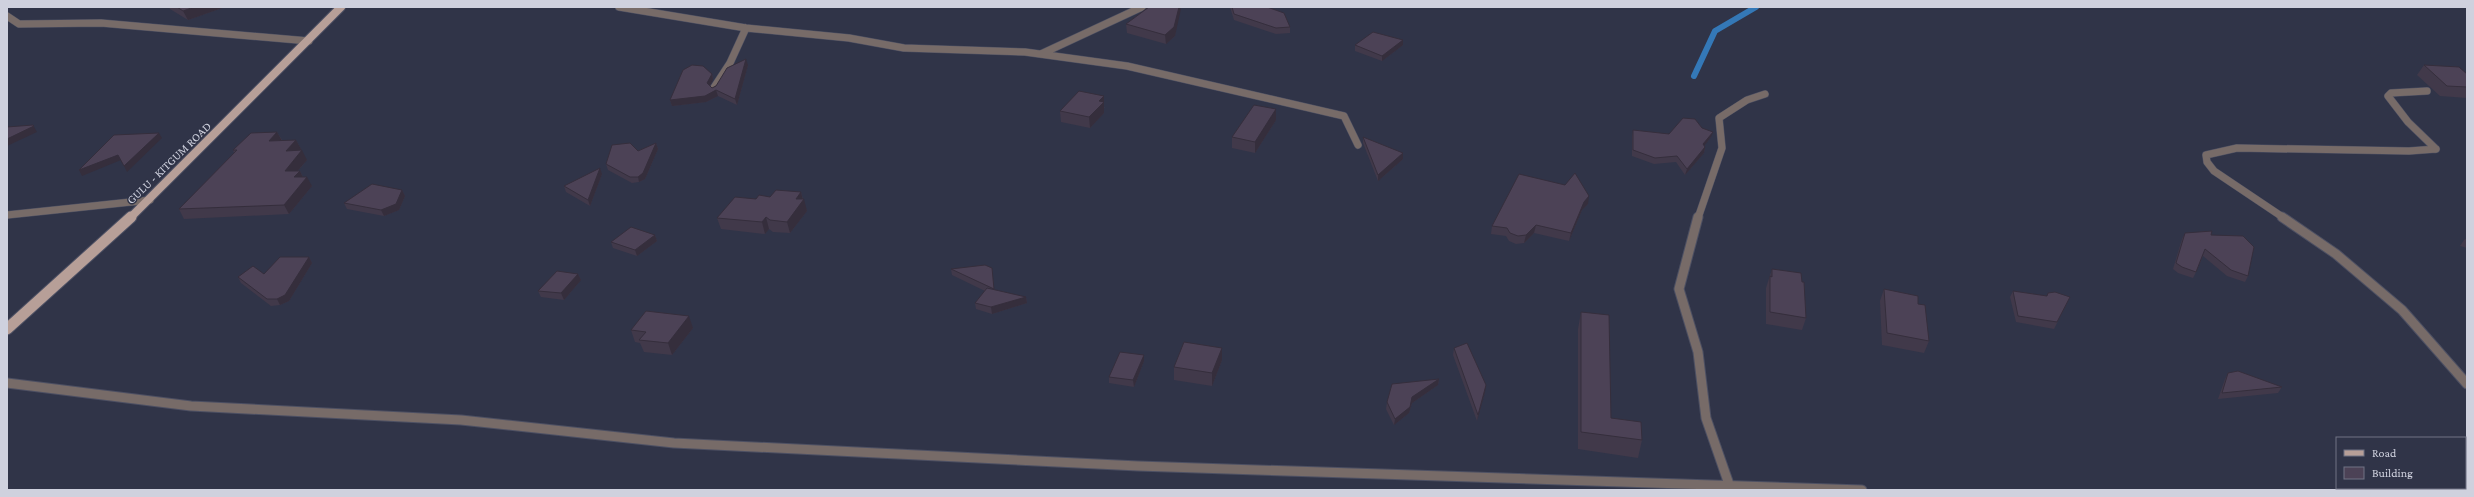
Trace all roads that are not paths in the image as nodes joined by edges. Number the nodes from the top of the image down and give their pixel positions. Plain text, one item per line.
1 (341, 7) edge
2 (619, 7) edge
3 (1142, 7) edge
4 (7, 16) edge
5 (746, 28) junction
6 (309, 41) junction
7 (1041, 54) junction
8 (713, 89) edge
9 (2427, 92) dead end
10 (1765, 94) dead end
11 (1358, 145) dead end
12 (150, 200) junction
13 (7, 215) edge
14 (7, 329) edge
15 (7, 383) edge
16 (2467, 384) edge
17 (1730, 487) junction
18 (1862, 490) edge

1 - 6 main road, GULU - KITGUM ROAD
2 - 5 street
3 - 7 street
4 - 6 street
5 - 7 street
5 - 8 street
6 - 12 main road, GULU - KITGUM ROAD
7 - 11 street
9 - 16 street
10 - 17 street
12 - 13 street
12 - 14 main road, GULU - KITGUM ROAD
15 - 17 street
17 - 18 street

